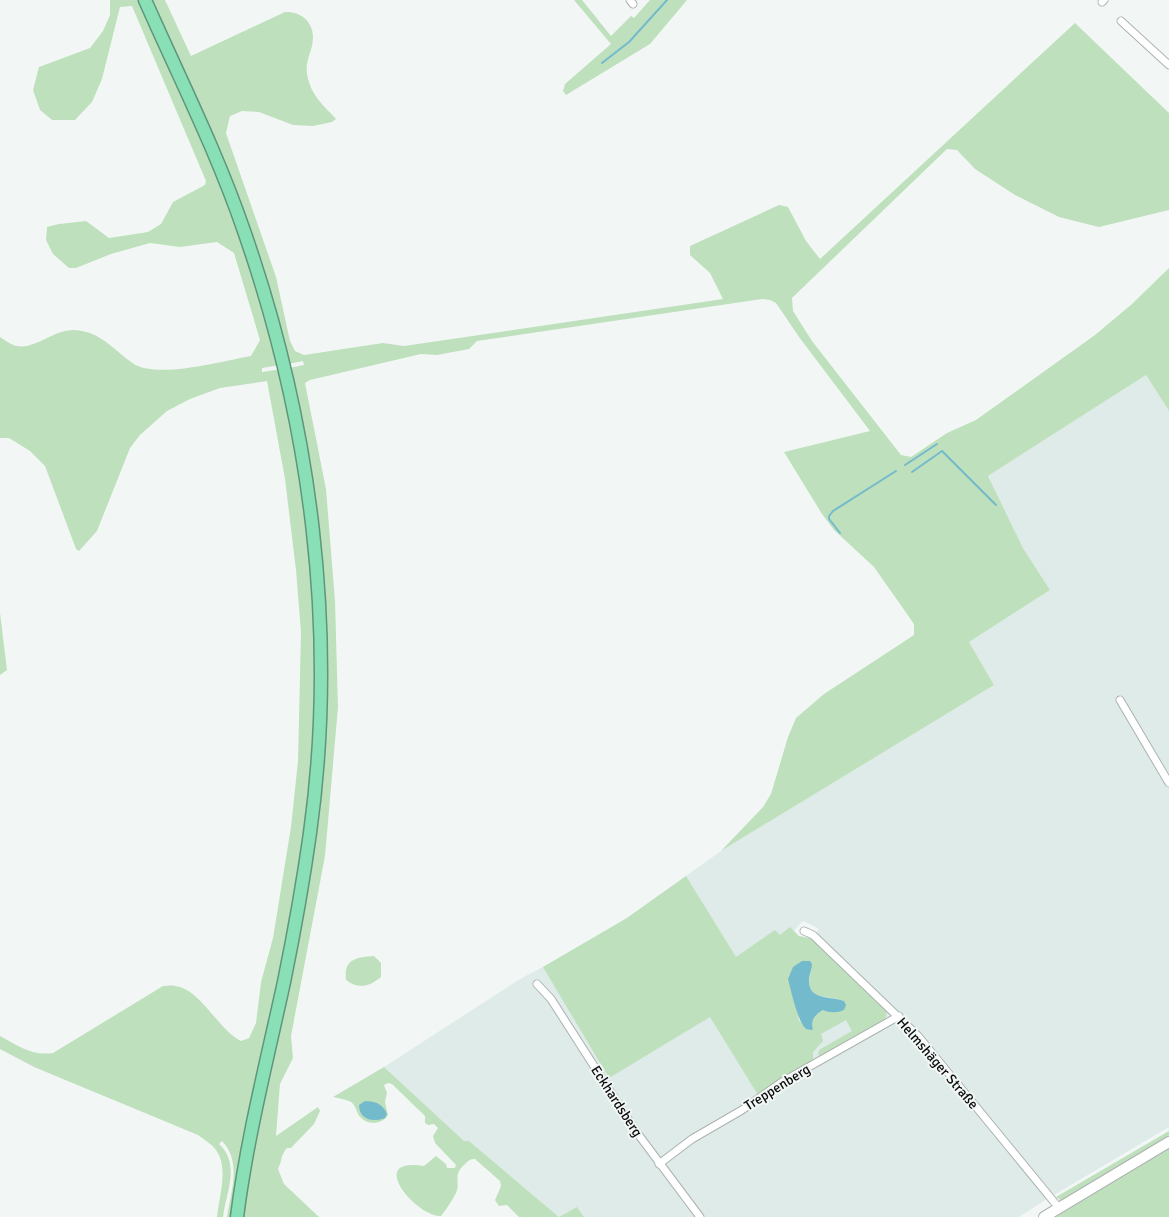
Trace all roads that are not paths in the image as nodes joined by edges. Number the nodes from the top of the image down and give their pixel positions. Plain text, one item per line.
1 (145, 0) edge
2 (1121, 20) dead end
3 (1169, 65) edge
4 (1120, 700) dead end
5 (1169, 783) edge
6 (804, 931) dead end
7 (537, 984) dead end
8 (899, 1016) junction
9 (1169, 1142) edge
10 (659, 1164) junction
11 (1059, 1208) junction
12 (237, 1217) edge
13 (700, 1217) edge
14 (1044, 1217) edge

1 - 12 highway
2 - 3 street
4 - 5 street
6 - 8 street, Helmshäger Straße
7 - 10 street, Eckhardsberg
8 - 10 street, Treppenberg
8 - 11 street, Helmshäger Straße
9 - 11 main road
10 - 13 street, Eckhardsberg
11 - 14 main road

